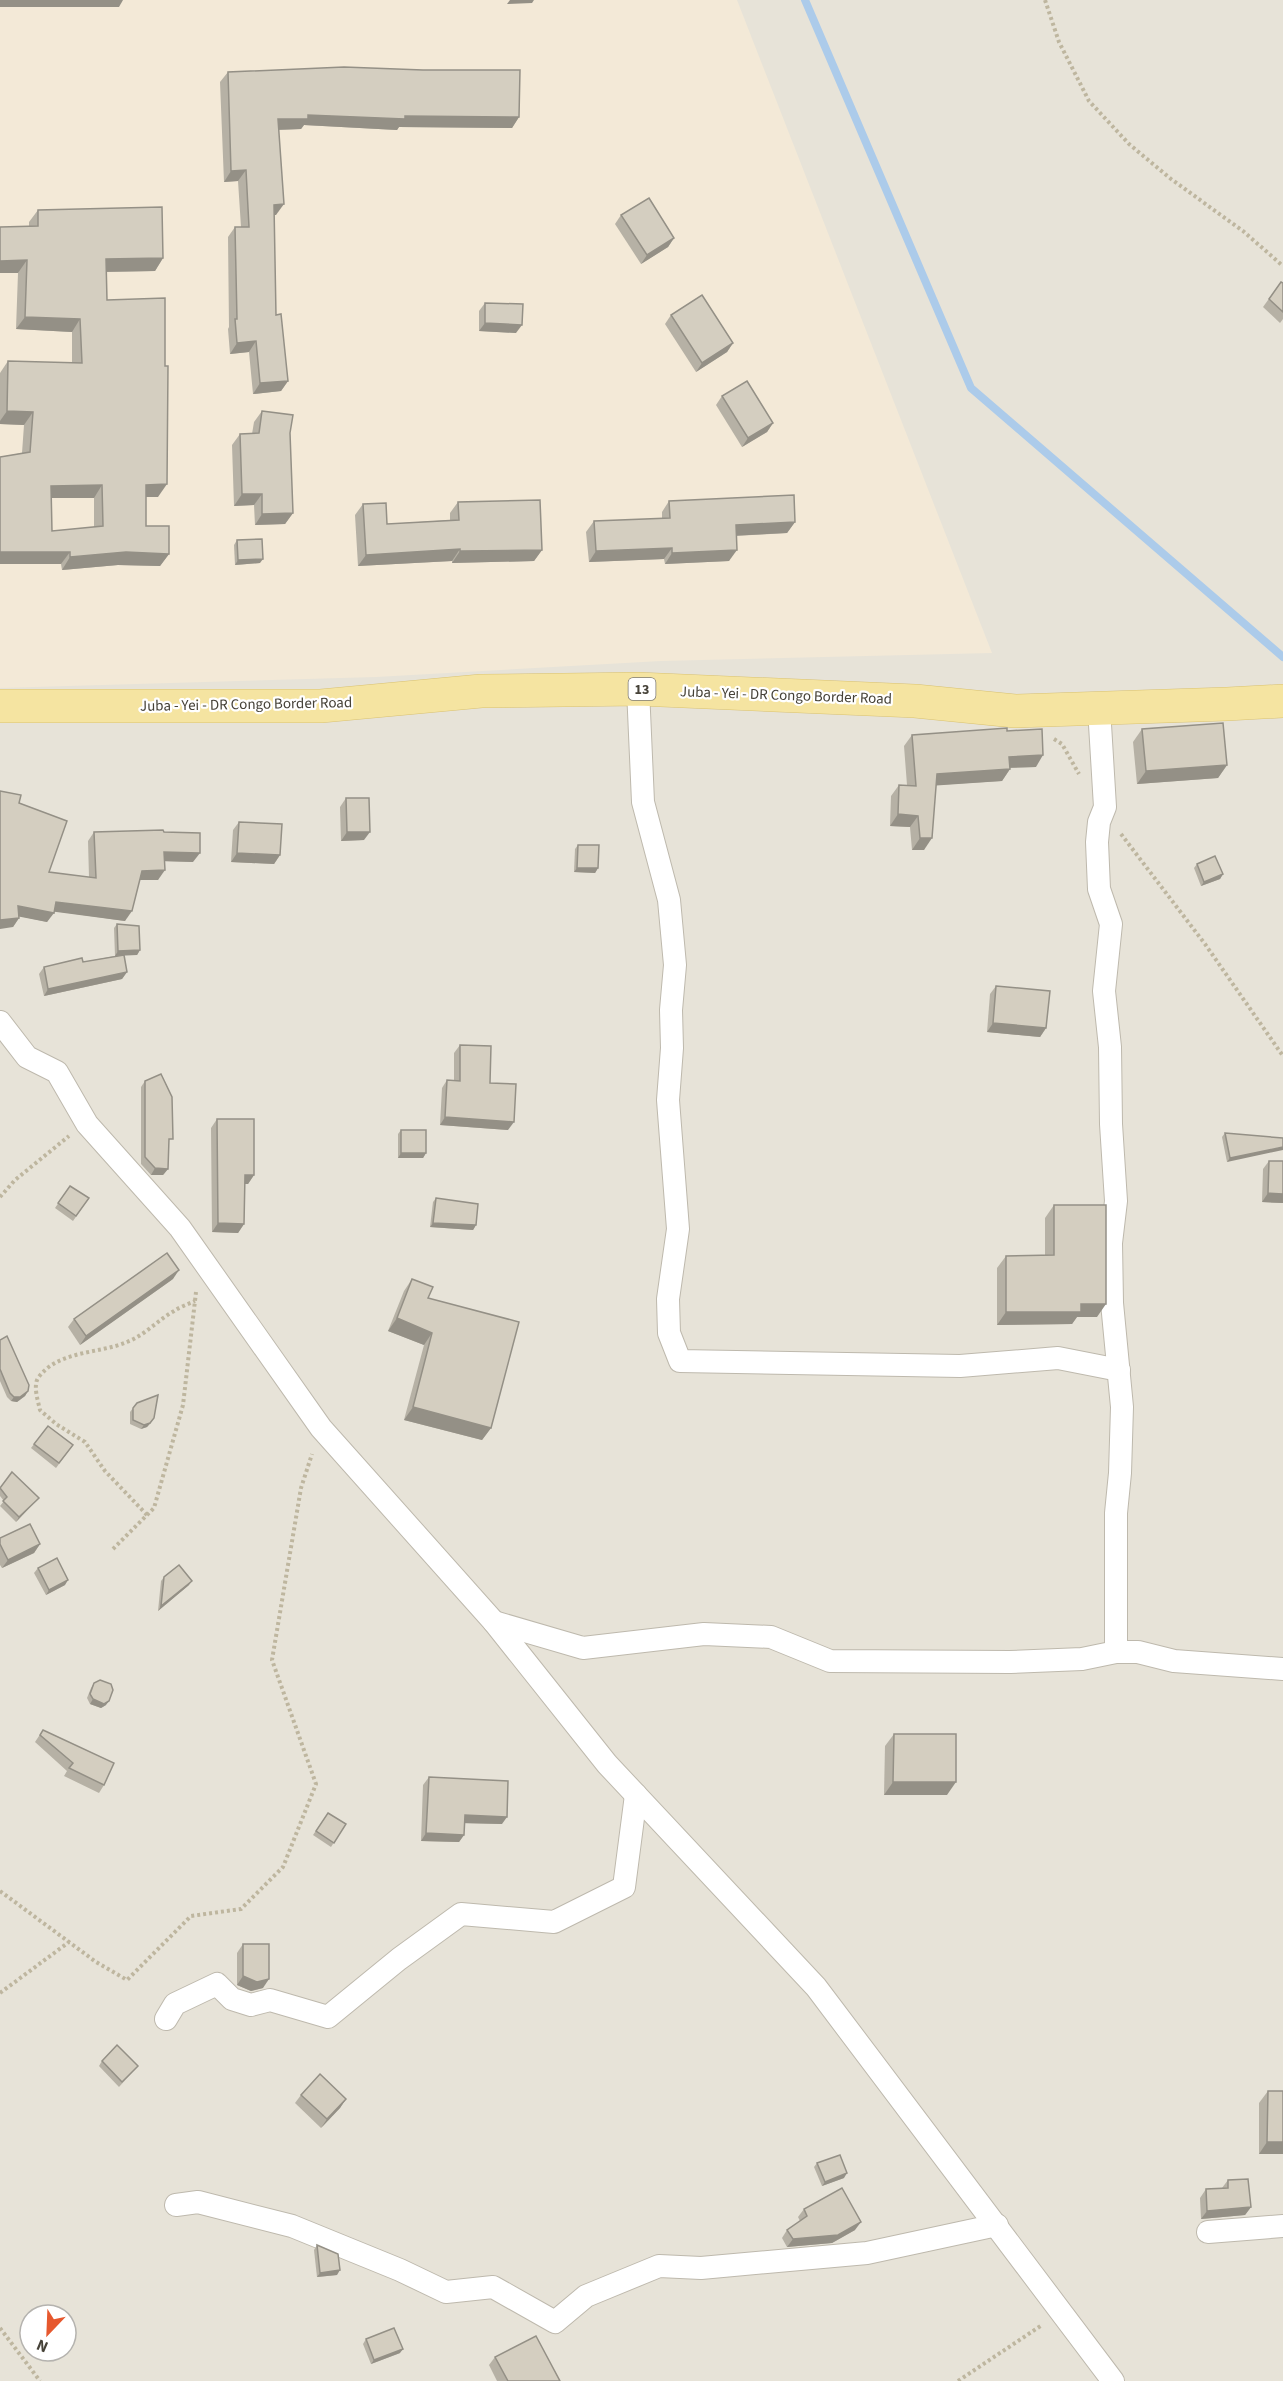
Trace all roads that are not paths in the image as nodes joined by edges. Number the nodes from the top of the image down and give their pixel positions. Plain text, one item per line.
1 (638, 689) junction
2 (1283, 701) edge
3 (0, 706) edge
4 (1099, 708) junction
5 (0, 1022) edge
6 (1119, 1370) junction
7 (494, 1622) junction
8 (1116, 1652) junction
9 (1283, 1669) edge
10 (636, 1795) junction
11 (166, 2019) dead end
12 (176, 2205) dead end
13 (997, 2225) junction
14 (1283, 2226) edge
15 (1208, 2232) dead end
16 (1113, 2381) edge

1 - 3 main road, Juba - Yei - DR Congo Border Road / 13
1 - 4 main road, Juba - Yei - DR Congo Border Road / 13
1 - 6 street
2 - 4 main road, Juba - Yei - DR Congo Border Road / 13
4 - 6 street
5 - 7 street
6 - 8 street
7 - 8 street
7 - 10 street
8 - 9 street
10 - 11 street
10 - 13 street
12 - 13 street
13 - 16 street
14 - 15 street

